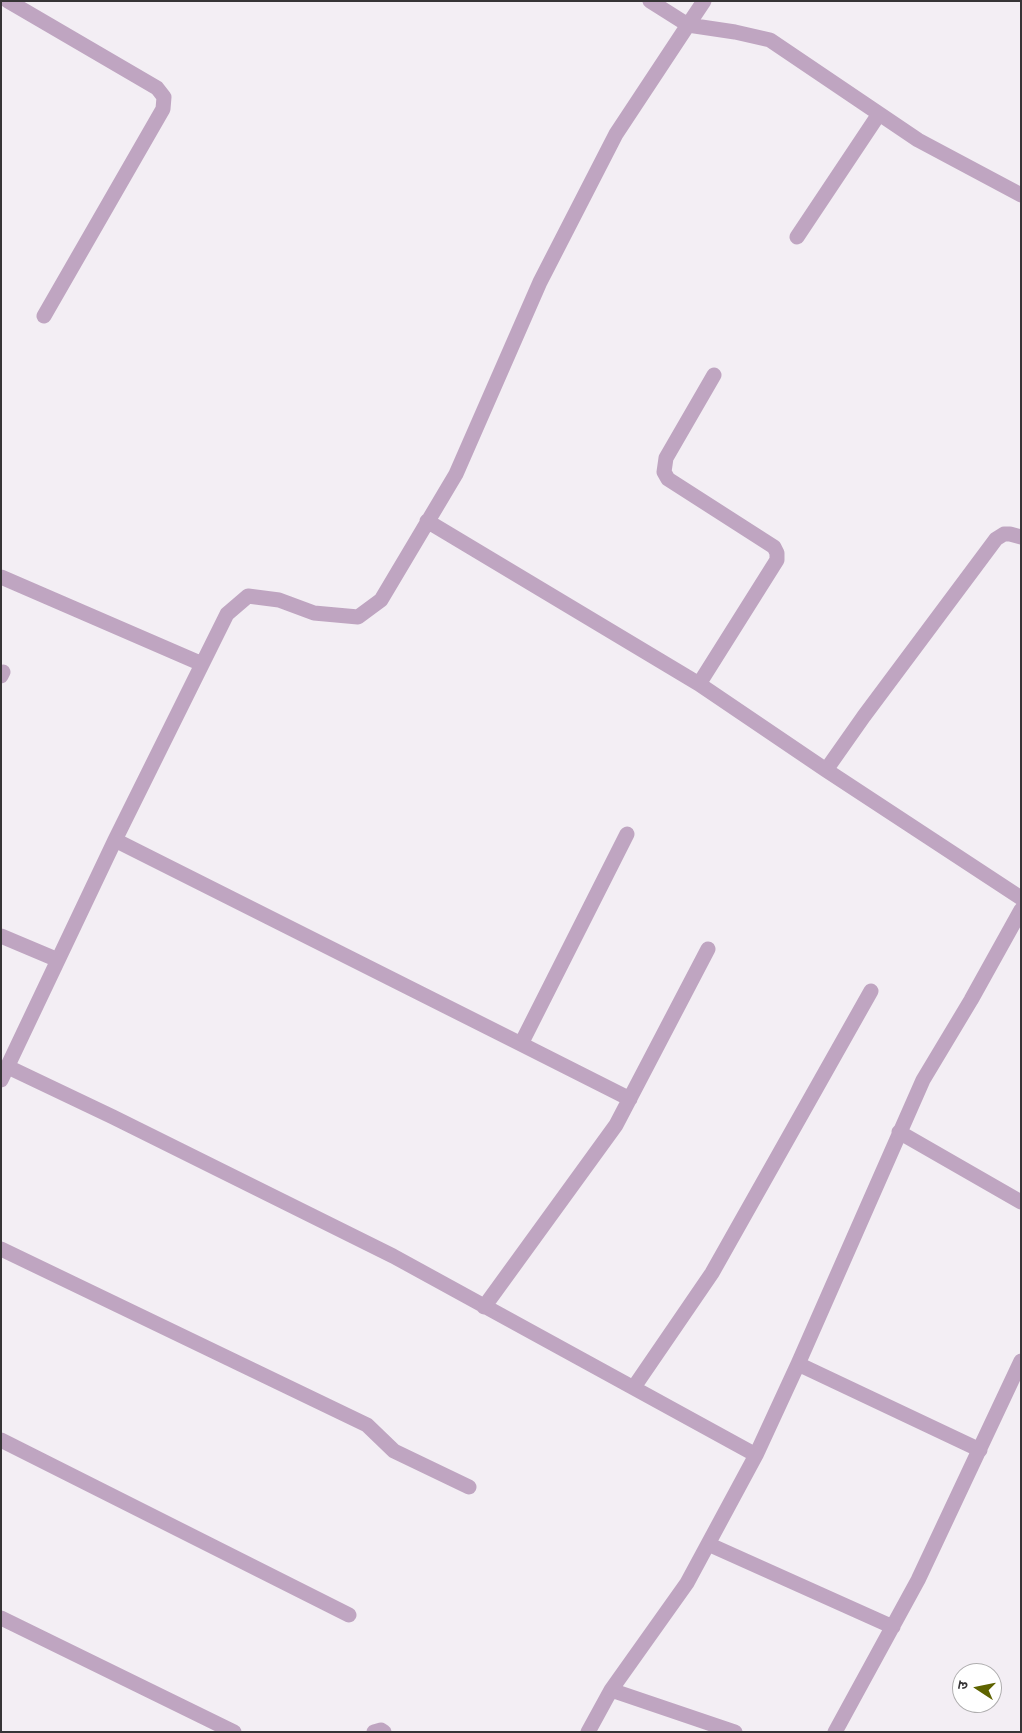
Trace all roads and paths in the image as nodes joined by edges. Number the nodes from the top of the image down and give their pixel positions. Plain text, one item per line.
1 (8, 1) edge
2 (650, 1) edge
3 (704, 1) edge
4 (688, 25) junction
5 (879, 114) junction
6 (1021, 195) edge
7 (797, 237) dead end
8 (44, 316) dead end
9 (714, 375) dead end
10 (427, 521) junction
11 (1021, 537) edge
12 (1, 577) edge
13 (202, 664) junction
14 (699, 684) junction
15 (826, 770) junction
16 (627, 834) dead end
17 (115, 840) junction
18 (1021, 898) edge
19 (1021, 910) edge
20 (1, 936) edge
21 (708, 948) dead end
22 (58, 960) junction
23 (871, 991) dead end
24 (521, 1044) junction
25 (5, 1074) edge
26 (630, 1099) junction
27 (900, 1132) junction
28 (1021, 1202) edge
29 (1, 1249) edge
30 (484, 1307) junction
31 (1021, 1361) edge
32 (798, 1364) junction
33 (634, 1387) junction
34 (1, 1440) edge
35 (980, 1450) junction
36 (756, 1454) junction
37 (469, 1487) dead end
38 (708, 1544) junction
39 (349, 1615) dead end
40 (1, 1618) edge
41 (893, 1627) junction
42 (611, 1690) junction
43 (234, 1732) edge
44 (374, 1732) edge
45 (384, 1732) edge
46 (588, 1732) edge
47 (735, 1732) edge
48 (835, 1732) edge

1 - 8 street
2 - 4 street
3 - 4 street
4 - 5 street
4 - 10 street
5 - 6 street
5 - 7 street
9 - 14 street
10 - 13 street
10 - 14 street
11 - 15 street
12 - 13 street
13 - 17 street
14 - 15 street
15 - 18 street
16 - 24 street
17 - 22 street
17 - 24 street
19 - 27 street
20 - 22 street
21 - 26 street
22 - 25 street
23 - 33 street
24 - 26 street
25 - 30 street
26 - 30 street
27 - 28 street
27 - 32 street
29 - 37 street
30 - 33 street
31 - 35 street
32 - 35 street
32 - 36 street
33 - 36 street
34 - 39 street
35 - 41 street
36 - 38 street
38 - 41 street
38 - 42 street
40 - 43 street
41 - 48 street
42 - 46 street
42 - 47 street
44 - 45 street

